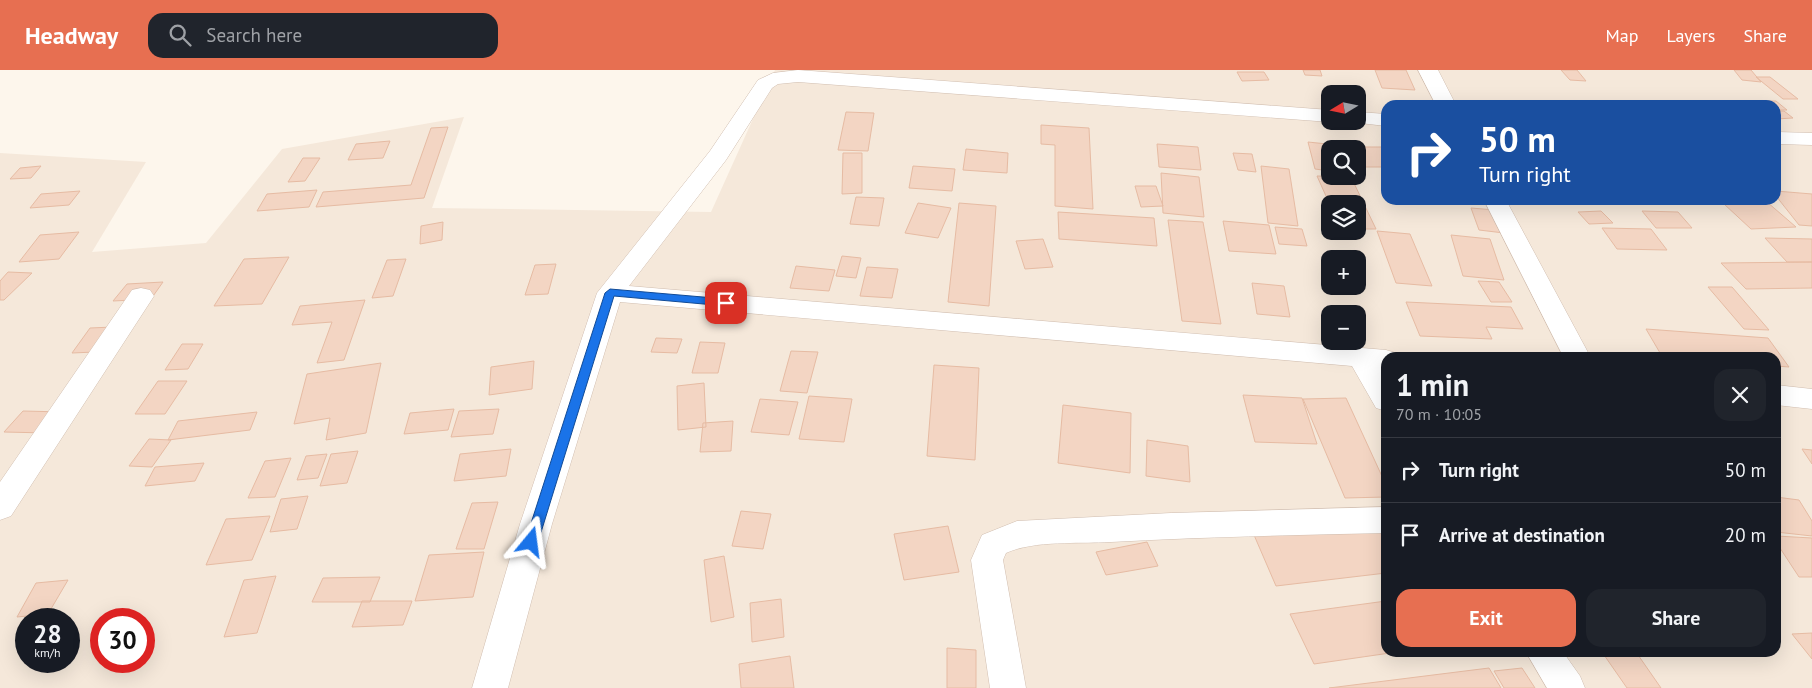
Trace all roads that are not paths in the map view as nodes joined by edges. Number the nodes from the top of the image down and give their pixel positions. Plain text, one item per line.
1 (1428, 70) edge
2 (1443, 100) edge
3 (1321, 115) edge
4 (1366, 119) edge
5 (1381, 120) edge
6 (1781, 138) edge
7 (1812, 139) edge
8 (1498, 205) edge
9 (610, 293) junction
10 (140, 296) dead end
11 (1575, 352) edge
12 (1373, 359) edge
13 (1381, 385) edge
14 (1781, 396) edge
15 (1812, 399) edge
16 (0, 507) edge
17 (1381, 520) edge
18 (1546, 657) edge
19 (490, 688) edge
20 (1008, 688) edge
21 (1567, 688) edge

1 - 2 street
3 - 9 street
4 - 5 street
6 - 7 street
8 - 11 street
9 - 12 street
9 - 19 street
10 - 16 street
12 - 13 street
14 - 15 street
17 - 20 street
18 - 21 street

